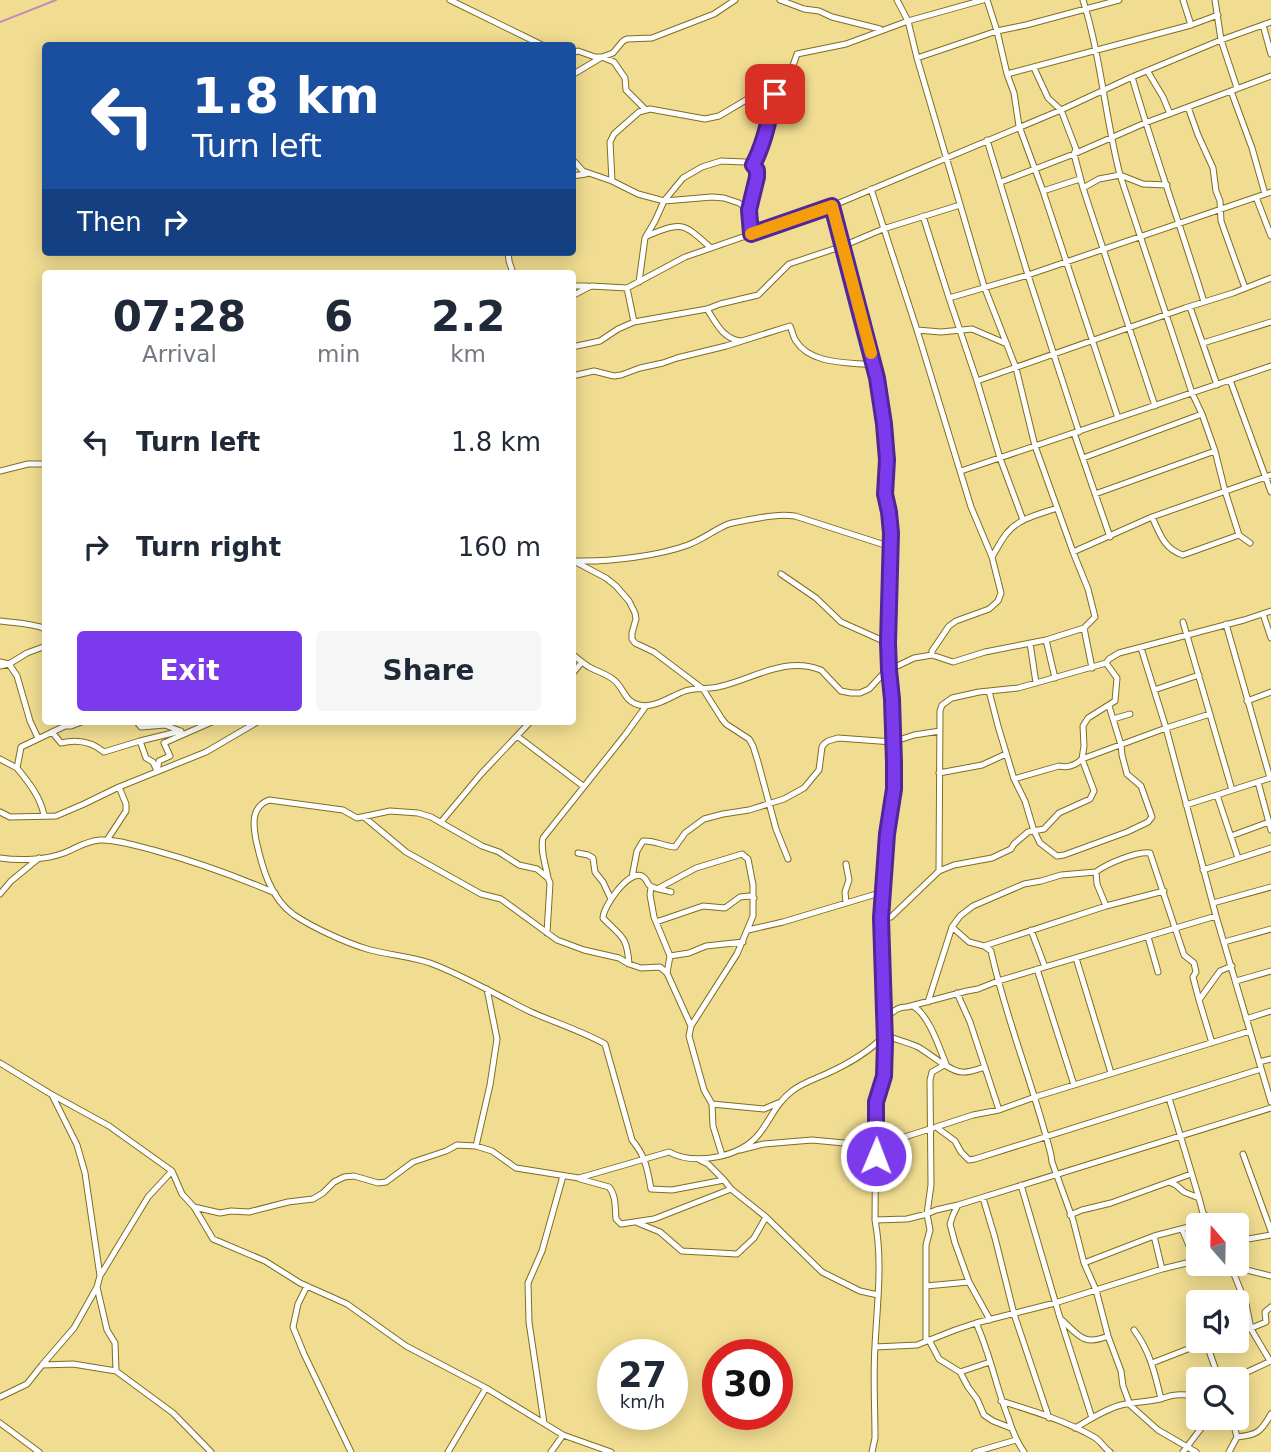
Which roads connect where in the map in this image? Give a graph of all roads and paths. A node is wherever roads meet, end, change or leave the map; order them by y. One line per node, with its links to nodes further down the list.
1 (450, 0): 19 (street)
2 (735, 0): 23 (street)
3 (780, 0): 16 (street)
4 (897, 0): 12 (street)
5 (985, 0): 12 (street); 17 (street)
6 (1083, 0): 10 (street)
7 (1119, 0): 10 (street)
8 (1183, 0): 14 (street)
9 (1215, 0): 11 (street)
10 (1086, 9): 17 (street); 20 (street)
11 (1218, 15): 14 (street); 18 (street)
12 (908, 21): 16 (street); 24 (street)
13 (1271, 22): 15 (street)
14 (1191, 25): 20 (street)
15 (1263, 25): 18 (street); 22 (street)
16 (882, 30): 31 (street)
17 (997, 31): 24 (street); 28 (street)
18 (1222, 40): 26 (street); 32 (street)
19 (536, 42)
20 (1096, 50): 25 (street); 33 (street)
21 (576, 52): 23 (street)
22 (1271, 54)
23 (602, 57): 27 (street); 35 (street)
24 (917, 58): 43 (street)
25 (1034, 68): 28 (street); 36 (street)
26 (1148, 72): 30 (street); 37 (street)
27 (576, 73)
28 (1007, 74): 39 (street)
29 (1271, 76): 32 (street)
30 (1132, 77): 33 (street); 38 (street)
31 (779, 80): 35 (street); 45 (street)
32 (1234, 89): 34 (street); 57 (street)
33 (1103, 90): 36 (street); 40 (street)
34 (1188, 107): 37 (street); 62 (street)
35 (645, 109): 51 (street)
36 (1060, 110): 39 (street); 42 (street)
37 (1170, 114): 38 (street)
38 (1145, 123): 40 (street); 53 (street)
39 (1019, 126): 41 (street); 46 (street)
40 (1111, 139): 42 (street); 48 (street)
41 (987, 140): 43 (street); 52 (street)
42 (1074, 154): 46 (street); 50 (street)
43 (946, 157): 55 (street); 60 (street)
44 (576, 163): 47 (street)
45 (753, 165): 59 (street); 63 (street)
46 (1035, 170): 52 (street); 56 (street)
47 (590, 174): 49 (street); 51 (street)
48 (1120, 174): 53 (street); 54 (street); 68 (street)
49 (576, 176)
50 (1080, 179): 54 (street); 56 (street)
51 (612, 181): 59 (street)
52 (1000, 183): 75 (street)
53 (1167, 185): 65 (street)
54 (1083, 188): 73 (street)
55 (871, 189): 61 (street); 66 (street)
56 (1043, 191): 74 (street)
57 (1268, 193): 58 (street)
58 (1256, 197): 62 (street); 69 (street)
59 (664, 201): 63 (street); 70 (street)
60 (960, 205): 64 (street); 80 (street)
61 (832, 206): 67 (street); 71 (street)
62 (1221, 209): 65 (street); 82 (street)
63 (749, 210): 67 (street)
64 (923, 216): 66 (street); 84 (street)
65 (1180, 223): 68 (street); 85 (street)
66 (883, 229): 71 (street); 92 (street)
67 (751, 234): 72 (street)
68 (1141, 236): 73 (street); 88 (street)
69 (1271, 236)
70 (645, 237): 72 (street); 77 (street)
71 (843, 246): 87 (street); 100 (street)
72 (711, 248): 77 (street)
73 (1103, 250): 74 (street); 91 (street)
74 (1065, 262): 75 (street); 95 (street)
75 (1028, 275): 80 (street); 99 (street)
76 (1271, 278): 82 (street)
77 (639, 282): 81 (street)
78 (576, 286): 79 (street)
79 (591, 286): 81 (street); 83 (street)
80 (984, 286): 84 (street); 97 (street)
81 (627, 288): 90 (street)
82 (1245, 288): 85 (street)
83 (576, 294)
84 (949, 298): 93 (street)
85 (1204, 302): 86 (street)
86 (1191, 307): 88 (street); 96 (street)
87 (708, 309): 90 (street); 94 (street)
88 (1168, 315): 91 (street); 107 (street)
89 (1271, 321): 96 (street)
90 (634, 322): 98 (street)
91 (1130, 328): 95 (street); 108 (street)
92 (917, 330): 93 (street); 118 (street)
93 (960, 332): 97 (street); 105 (street)
94 (757, 336): 100 (street); 103 (street)
95 (1092, 341): 99 (street); 110 (street)
96 (1203, 343): 106 (street)
97 (1007, 344): 101 (street)
98 (576, 346)
99 (1054, 355): 101 (street); 111 (street)
100 (873, 365): 129 (street)
101 (1016, 368): 105 (street); 112 (street)
102 (1270, 369): 104 (street)
103 (576, 375)
104 (1230, 380): 106 (street); 119 (street)
105 (977, 381): 114 (street)
106 (1217, 384): 107 (street)
107 (1192, 394): 108 (street); 109 (street)
108 (1155, 406): 110 (street)
109 (1202, 414): 113 (street); 115 (street)
110 (1118, 418): 111 (street)
111 (1077, 432): 112 (street); 115 (street)
112 (1035, 446): 114 (street); 123 (street)
113 (1215, 451): 120 (street); 122 (street)
114 (1000, 458): 118 (street); 125 (street)
115 (1083, 458): 122 (street)
116 (42, 464): 117 (street)
117 (0, 471)
118 (961, 471): 131 (street)
119 (1268, 476): 120 (street); 121 (street)
120 (1225, 491): 124 (street); 126 (street)
121 (1271, 492)
122 (1095, 494): 127 (street)
123 (1057, 508): 125 (street); 130 (street)
124 (1152, 517): 126 (street); 127 (street)
125 (1023, 520): 131 (street)
126 (1239, 535): 128 (street)
127 (1110, 537): 130 (street)
128 (1250, 543)
129 (891, 547): 132 (street); 145 (street)
130 (1073, 552): 141 (street)
131 (992, 557): 149 (street)
132 (576, 560)
133 (576, 562): 161 (street)
134 (781, 574): 145 (street)
135 (1271, 611): 136 (street)
136 (1263, 614): 139 (street); 143 (street)
137 (0, 621): 140 (street)
138 (1183, 622): 142 (street)
139 (1226, 624): 142 (street); 165 (street)
140 (42, 627)
141 (1084, 628): 144 (street); 155 (street)
142 (1187, 635): 148 (street); 158 (street)
143 (1271, 638)
144 (1046, 639): 146 (street); 159 (street)
145 (888, 643): 157 (street)
146 (1030, 643): 149 (street); 160 (street)
147 (42, 647): 154 (street)
148 (1142, 648): 152 (street); 162 (street)
149 (932, 655): 157 (street)
150 (576, 658): 151 (street)
151 (582, 663): 156 (street); 166 (street)
152 (1106, 663): 155 (street); 167 (street)
153 (0, 664): 154 (street)
154 (9, 664): 184 (street)
155 (1092, 668): 159 (street)
156 (576, 670)
157 (889, 670): 161 (street); 186 (street)
158 (1199, 675): 162 (street); 169 (street)
159 (1055, 678): 160 (street)
160 (1036, 683): 163 (street)
161 (703, 689): 166 (street); 201 (street)
162 (1154, 690): 178 (street)
163 (989, 691): 181 (street); 188 (street)
164 (1271, 692): 165 (street)
165 (1247, 701): 194 (street)
166 (646, 706): 197 (street)
167 (1109, 706): 170 (street); 189 (street)
168 (1130, 714): 170 (street)
169 (1210, 714): 178 (street); 199 (street)
170 (1113, 719): 187 (street)
171 (72, 725): 182 (street)
172 (139, 725): 173 (street)
173 (165, 725)
174 (165, 725): 180 (street)
175 (206, 725): 179 (street)
176 (252, 725): 192 (street)
177 (527, 725): 183 (street)
178 (1166, 728): 187 (street); 202 (street)
179 (197, 729): 180 (street); 192 (street)
180 (181, 731): 185 (street)
181 (940, 731): 186 (street); 193 (street)
182 (52, 732): 184 (street); 185 (street)
183 (517, 736): 197 (street); 206 (street)
184 (38, 738): 191 (street)
185 (139, 741): 192 (street)
186 (893, 742): 201 (street); 229 (street)
187 (1121, 745): 189 (street); 209 (street)
188 (1006, 754): 193 (street); 195 (street)
189 (1082, 759): 195 (street); 209 (street)
190 (0, 760): 191 (street)
191 (17, 768): 204 (street)
192 (157, 771): 198 (street)
193 (940, 773): 220 (street)
194 (1270, 778): 196 (street)
195 (1014, 779): 209 (street)
196 (1258, 782): 199 (street); 207 (street)
197 (583, 786): 223 (street)
198 (119, 787): 204 (street); 211 (street)
199 (1232, 790): 200 (street)
200 (1217, 795): 202 (street); 210 (street)
201 (769, 804): 217 (street); 222 (street)
202 (1186, 805): 219 (street)
203 (0, 812): 204 (street)
204 (44, 815)
205 (364, 817): 206 (street); 230 (street); 245 (street)
206 (441, 822): 223 (street)
207 (1269, 822): 208 (street); 210 (street)
208 (1271, 830)
209 (1034, 831): 220 (street)
210 (1231, 836): 216 (street)
211 (107, 840): 215 (street); 230 (street)
212 (1271, 848): 216 (street)
213 (578, 853): 233 (street)
214 (0, 858): 215 (street)
215 (39, 858): 231 (street)
216 (1238, 858): 219 (street)
217 (788, 859)
218 (846, 864): 234 (street)
219 (1203, 870): 235 (street)
220 (939, 871): 238 (street)
221 (1096, 872): 227 (street); 236 (street); 240 (street)
222 (632, 877): 224 (street); 233 (street)
223 (548, 878): 245 (street)
224 (651, 887): 226 (street); 239 (street)
225 (1271, 887): 235 (street)
226 (659, 888): 228 (street); 232 (street)
227 (1164, 891): 236 (street); 241 (street)
228 (671, 892)
229 (883, 892): 234 (street); 238 (street)
230 (275, 893): 261 (street)
231 (0, 894)
232 (754, 898): 239 (street); 243 (street)
233 (611, 899): 252 (street)
234 (846, 903): 243 (street)
235 (1213, 903): 237 (street)
236 (1106, 906): 244 (street)
237 (1216, 916): 241 (street); 248 (street)
238 (881, 918): 267 (street)
239 (656, 922): 250 (street)
240 (952, 927): 249 (street); 264 (street)
241 (1176, 928): 246 (street); 263 (street)
242 (1271, 929): 248 (street)
243 (748, 930): 247 (street)
244 (1031, 930): 249 (street); 254 (street)
245 (547, 933): 252 (street)
246 (1148, 937): 251 (street); 257 (street)
247 (743, 942): 250 (street); 269 (street)
248 (1224, 942): 253 (street)
249 (984, 946): 259 (street)
250 (670, 956): 258 (street)
251 (1076, 958): 254 (street); 278 (street)
252 (629, 964): 258 (street)
253 (1232, 966): 260 (street); 263 (street)
254 (1045, 967): 255 (street)
255 (1037, 970): 259 (street); 279 (street)
256 (1271, 971): 260 (street)
257 (1158, 972)
258 (667, 973): 269 (street)
259 (998, 981): 262 (street); 281 (street)
260 (1236, 981): 268 (street)
261 (487, 989): 291 (street); 296 (street)
262 (957, 993): 264 (street); 277 (street)
263 (1199, 1000): 272 (street)
264 (928, 1002): 265 (street)
265 (913, 1006): 267 (street); 275 (street)
266 (1271, 1011): 268 (street)
267 (885, 1018): 271 (street)
268 (1246, 1019): 270 (street)
269 (691, 1026): 285 (street)
270 (1250, 1031): 272 (street); 276 (street)
271 (885, 1035): 275 (street); 283 (street); 292 (street)
272 (1212, 1043): 278 (street)
273 (1271, 1059): 276 (street)
274 (0, 1063): 280 (street)
275 (946, 1064): 277 (street); 288 (street)
276 (1260, 1066): 282 (street); 284 (street)
277 (985, 1067): 287 (street)
278 (1111, 1073): 279 (street)
279 (1074, 1085): 281 (street)
280 (51, 1094): 298 (street); 327 (street)
281 (1035, 1097): 287 (street); 289 (street)
282 (1169, 1098): 289 (street); 290 (street)
283 (780, 1101): 285 (street); 293 (street)
284 (1271, 1102)
285 (712, 1104): 295 (street)
286 (1271, 1108): 290 (street)
287 (999, 1110): 288 (street)
288 (933, 1128): 289 (street); 292 (street); 312 (street)
289 (1046, 1136): 299 (street)
290 (1182, 1137): 299 (street); 300 (street)
291 (476, 1146): 301 (street); 310 (street)
292 (876, 1146): 293 (street); 315 (street)
293 (733, 1152): 295 (street)
294 (1243, 1154): 319 (street)
295 (722, 1155): 297 (street)
296 (644, 1159): 297 (street); 302 (street); 303 (street)
297 (697, 1159): 303 (street)
298 (172, 1171): 310 (street); 327 (street)
299 (1056, 1174): 305 (street); 313 (street)
300 (1191, 1174): 304 (street); 308 (street)
301 (563, 1176): 302 (street); 365 (street)
302 (579, 1178): 316 (street)
303 (724, 1180): 306 (street)
304 (1169, 1182): 308 (street); 313 (street)
305 (1021, 1185): 307 (street); 336 (street)
306 (731, 1189): 314 (street); 316 (street)
307 (983, 1198): 309 (street); 338 (street)
308 (1199, 1198): 311 (street)
309 (958, 1205): 312 (street); 330 (street)
310 (194, 1207): 331 (street)
311 (1203, 1213)
312 (927, 1214): 315 (street); 332 (street)
313 (1070, 1215): 323 (street)
314 (766, 1217): 316 (street); 335 (street)
315 (875, 1220): 335 (street)
316 (635, 1222)
317 (1186, 1228): 318 (street)
318 (1182, 1229): 320 (street); 321 (street)
319 (1271, 1233): 322 (street)
320 (1154, 1236): 323 (street); 325 (street)
321 (1186, 1237)
322 (1250, 1238)
323 (1084, 1263): 334 (street)
324 (1186, 1263): 325 (street)
325 (1162, 1269): 334 (street)
326 (1250, 1270): 329 (street)
327 (100, 1276): 333 (street)
328 (1235, 1276): 342 (street)
329 (1271, 1276)
330 (969, 1282): 332 (street); 340 (street)
331 (307, 1286): 355 (street); 377 (street)
332 (926, 1286): 345 (street)
333 (97, 1287): 351 (street); 352 (street)
334 (1096, 1290): 336 (street); 344 (street)
335 (878, 1294): 346 (street)
336 (1055, 1303): 338 (street); 339 (street)
337 (1271, 1307): 342 (street)
338 (1014, 1314): 340 (street); 362 (street)
339 (1060, 1318): 344 (street); 363 (street)
340 (990, 1320): 341 (street)
341 (975, 1323): 345 (street); 349 (street)
342 (1251, 1329): 348 (street)
343 (1134, 1330): 350 (street)
344 (1108, 1336): 360 (street)
345 (928, 1341): 346 (street); 354 (street)
346 (875, 1347): 381 (street)
347 (1186, 1350): 350 (street)
348 (1271, 1361): 353 (street)
349 (990, 1363): 354 (street); 359 (street)
350 (1152, 1363): 358 (street)
351 (42, 1366): 352 (street); 357 (street)
352 (116, 1371): 376 (street)
353 (1249, 1371)
354 (960, 1372): 366 (street)
355 (486, 1388): 365 (street); 378 (street)
356 (1186, 1395): 358 (street)
357 (0, 1397)
358 (1161, 1399): 360 (street)
359 (1001, 1401): 362 (street); 366 (street)
360 (1130, 1405): 363 (street); 373 (street)
361 (1271, 1414): 371 (street)
362 (1049, 1418): 367 (street)
363 (1093, 1418): 367 (street)
364 (0, 1423): 375 (street)
365 (544, 1423): 370 (street)
366 (1012, 1428): 372 (street)
367 (1075, 1428): 374 (street)
368 (1200, 1430): 373 (street)
369 (1235, 1430): 371 (street)
370 (563, 1435): 379 (street); 380 (street)
371 (1237, 1437): 386 (street)
372 (1016, 1440): 382 (street); 383 (street)
373 (1187, 1446): 384 (street); 385 (street)
374 (1107, 1451)
375 (39, 1452)
376 (211, 1452)
377 (351, 1452)
378 (449, 1452)
379 (551, 1452)
380 (611, 1452)
381 (873, 1452)
382 (975, 1452)
383 (1024, 1452)
384 (1183, 1452)
385 (1196, 1452)
386 (1229, 1452)

